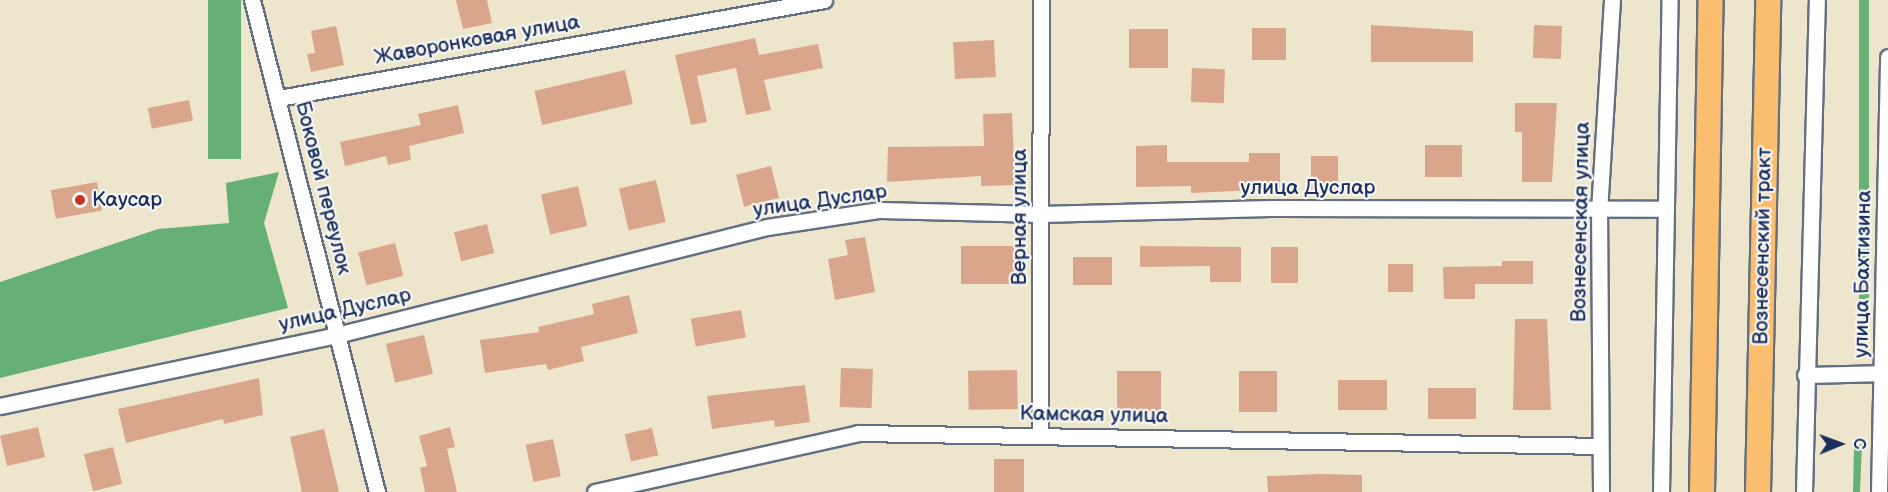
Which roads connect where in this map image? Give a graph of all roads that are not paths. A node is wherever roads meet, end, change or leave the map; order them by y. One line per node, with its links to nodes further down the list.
1 (252, 0): 10 (street, Боковой переулок)
2 (824, 0): 10 (street, Жаворонковая улица)
3 (1041, 0): 13 (street, Верная улица)
4 (1612, 0): 12 (street, Вознесенская улица)
5 (1671, 0): 11 (street)
6 (1712, 0): 24 (main road)
7 (1768, 0): 25 (main road, Вознесенский тракт)
8 (1817, 0): 16 (street)
9 (1888, 57): 15 (street, улица Бахтизина)
10 (279, 98): 14 (street, Боковой переулок)
11 (1666, 209): 12 (street, улица Дуслар); 23 (street)
12 (1599, 212): 13 (street, улица Дуслар); 19 (street, Вознесенская улица)
13 (1041, 214): 14 (street, улица Дуслар); 18 (street, Верная улица)
14 (337, 335): 17 (street, улица Дуслар); 20 (street, Боковой переулок)
15 (1885, 373): 16 (street); 27 (street, улица Бахтизина)
16 (1805, 375): 26 (street)
17 (0, 406)
18 (1040, 434): 19 (street, Камская улица); 21 (street, Камская улица)
19 (1600, 446): 22 (street, Вознесенская улица)
20 (376, 492)
21 (595, 492)
22 (1601, 492)
23 (1661, 492)
24 (1702, 492)
25 (1758, 492)
26 (1804, 492)
27 (1879, 492)

